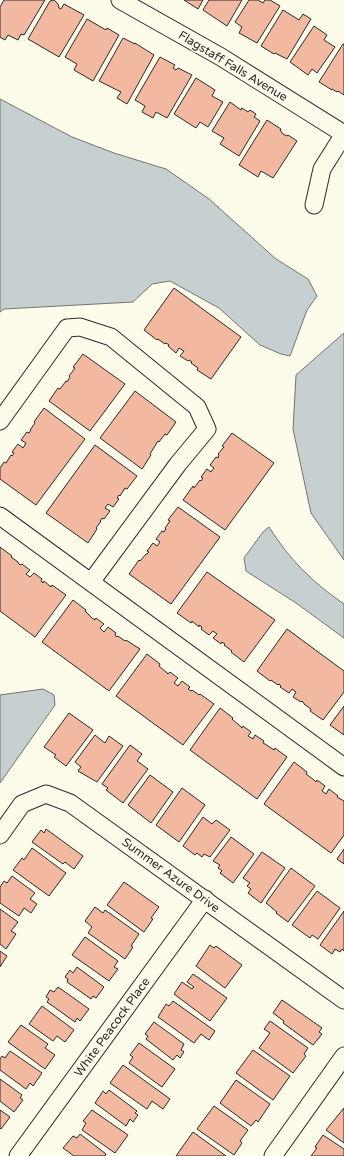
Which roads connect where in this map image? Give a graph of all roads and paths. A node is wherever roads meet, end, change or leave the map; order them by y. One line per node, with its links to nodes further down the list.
1 (120, 0): 2 (street, Flagstaff Falls Avenue)
2 (344, 134): 3 (street)
3 (314, 205)
4 (0, 421): 6 (street)
5 (0, 516): 6 (street)
6 (90, 582): 7 (street)
7 (344, 767)
8 (0, 835): 9 (street, Summer Azure Drive)
9 (205, 899): 10 (street, Summer Azure Drive); 12 (street, White Peacock Place)
10 (344, 1000)
11 (344, 1056): 13 (street)
12 (18, 1156)
13 (273, 1156)

